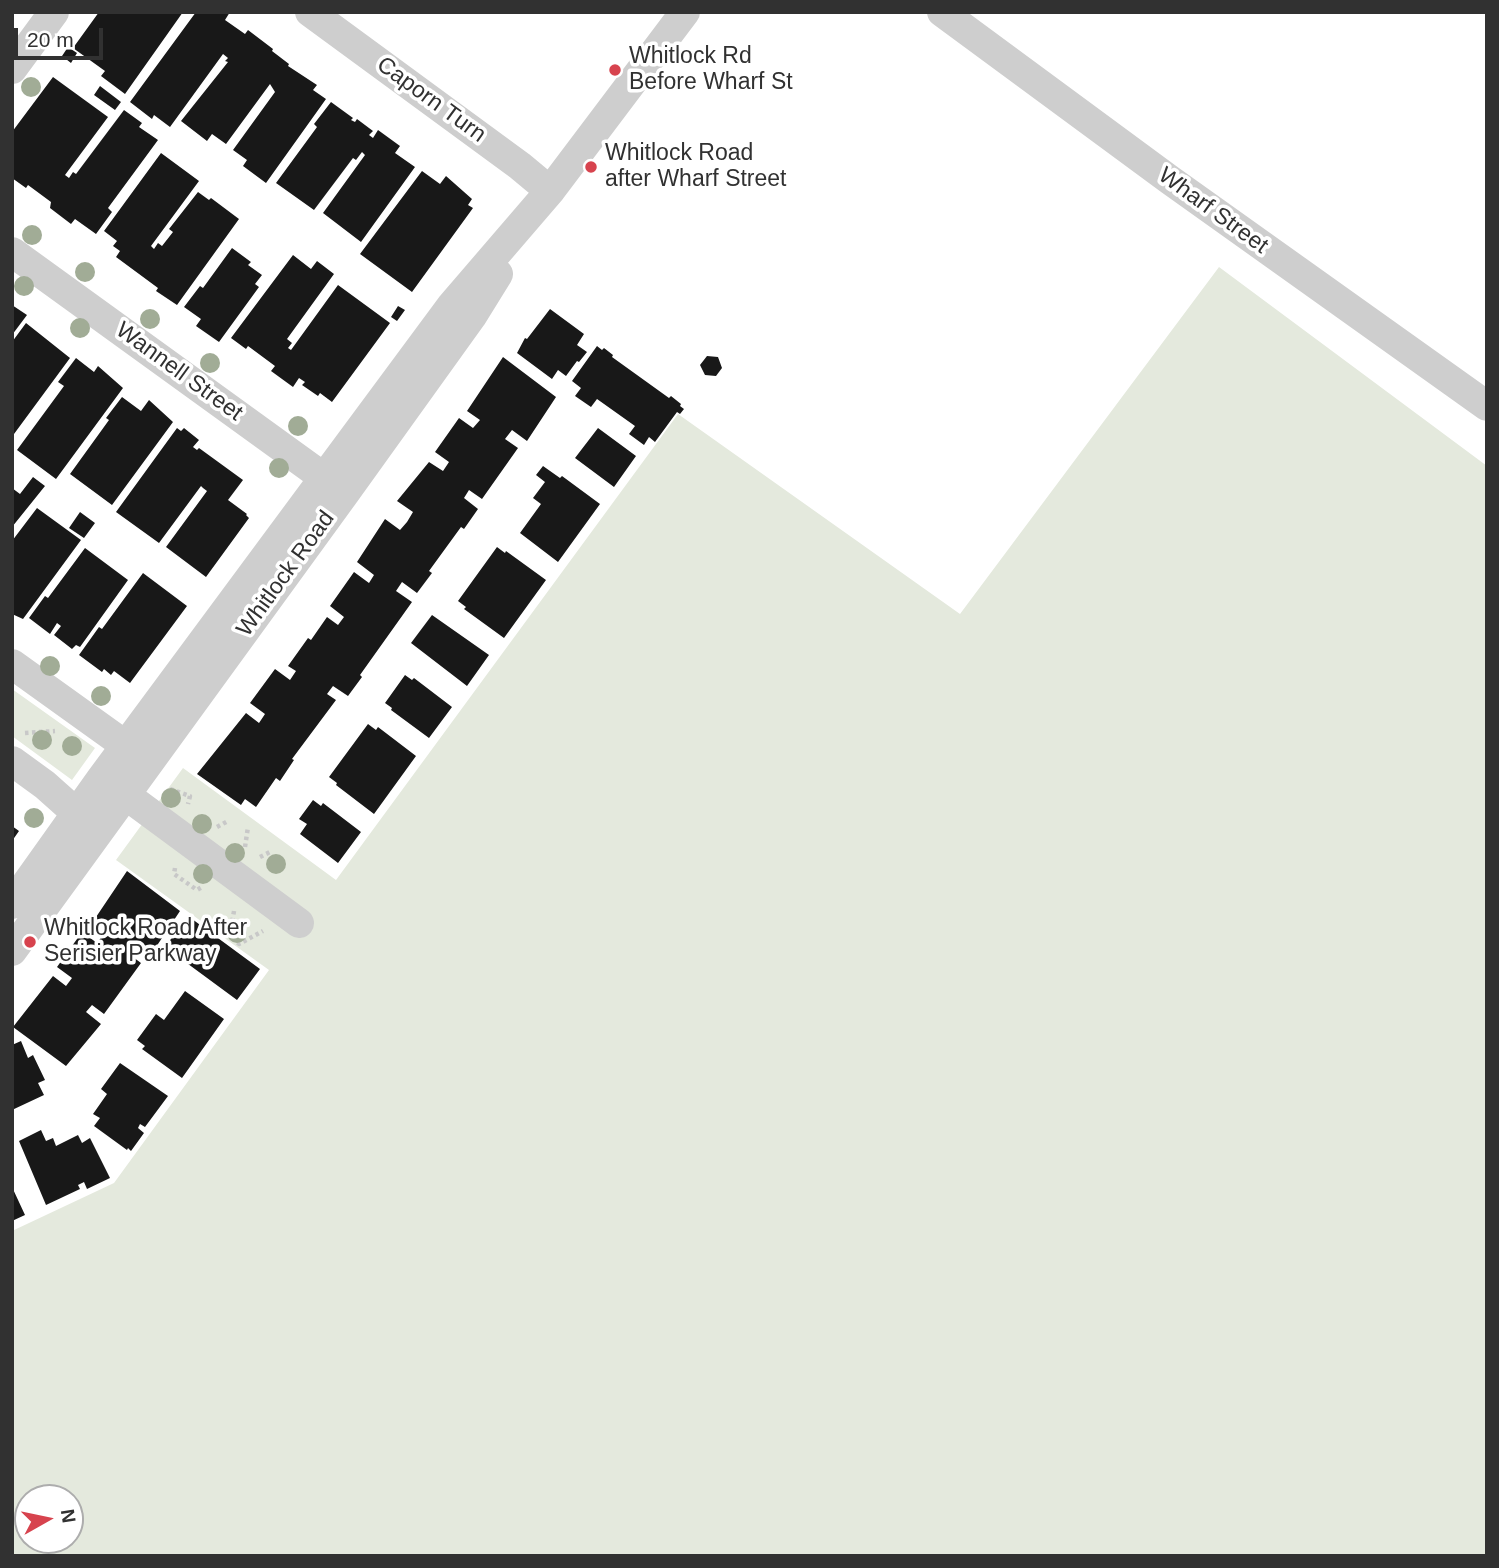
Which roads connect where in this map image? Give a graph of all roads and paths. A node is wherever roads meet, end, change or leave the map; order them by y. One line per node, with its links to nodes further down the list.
1 (54, 12): 5 (street)
2 (310, 12): 6 (street, Caporn Turn)
3 (685, 12): 6 (street, Whitlock Road)
4 (942, 12): 8 (street, Wharf Street)
5 (12, 69)
6 (550, 191): 9 (street, Whitlock Road)
7 (12, 252): 9 (street, Wannell Street)
8 (1487, 406)
9 (335, 486): 12 (street, Whitlock Road); 14 (street, Whitlock Road)
10 (12, 664): 12 (street)
11 (18, 732): 13 (path)
12 (127, 745): 14 (street); 16 (street, Whitlock Road)
13 (20, 750): 16 (street)
14 (150, 764): 15 (street, Whitlock Road)
15 (127, 796): 16 (street, Whitlock Road); 18 (street)
16 (88, 824): 17 (street, Whitlock Road); 19 (street, Whitlock Road)
17 (12, 904)
18 (299, 923)
19 (12, 951)

